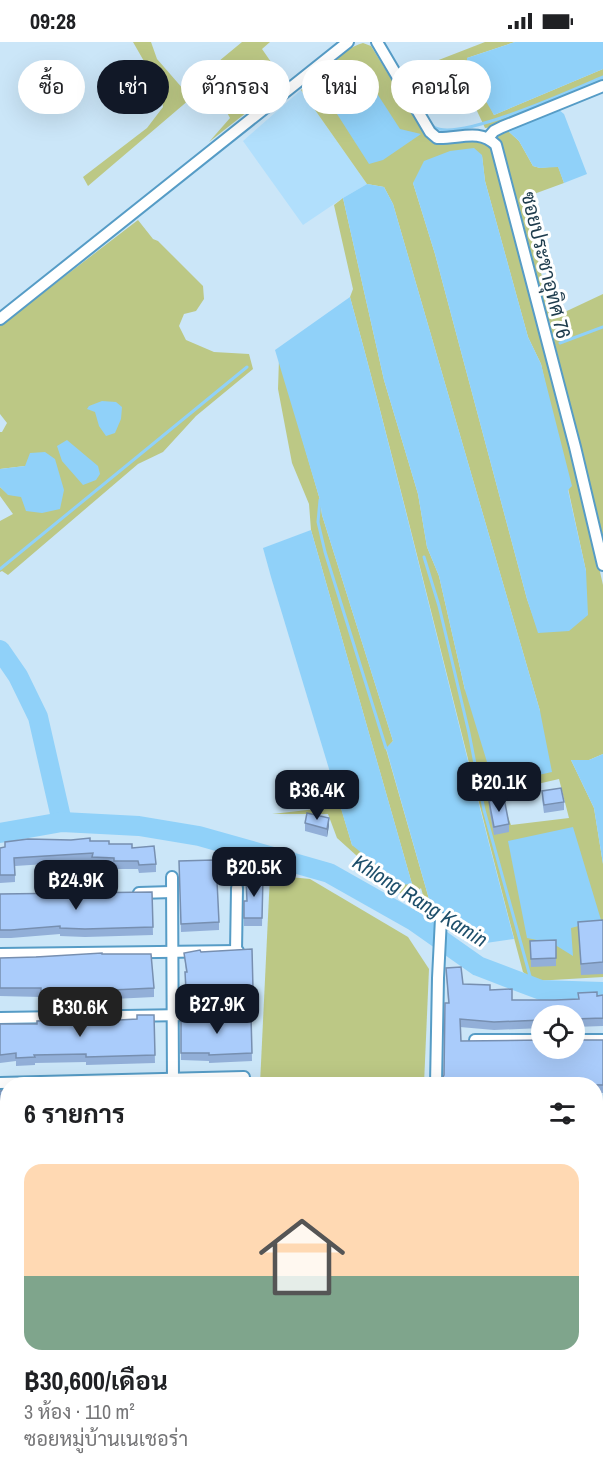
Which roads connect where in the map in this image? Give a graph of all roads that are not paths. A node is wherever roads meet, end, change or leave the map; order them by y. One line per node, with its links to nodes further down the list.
1 (348, 42): 5 (street)
2 (377, 42): 4 (street)
3 (603, 86): 4 (street)
4 (488, 138): 6 (street, ซอยประชาอุทิศ 76)
5 (0, 319)
6 (603, 565)
7 (172, 877): 9 (street)
8 (237, 888): 13 (street)
9 (172, 892): 10 (street); 12 (street)
10 (126, 893)
11 (441, 918): 24 (street)
12 (172, 951): 13 (street); 15 (street); 17 (street)
13 (236, 951): 14 (street)
14 (250, 951)
15 (0, 954)
16 (247, 1014): 17 (street)
17 (173, 1015): 18 (street); 23 (street)
18 (0, 1017)
19 (475, 1040): 20 (street)
20 (531, 1040)
21 (585, 1040): 22 (street)
22 (603, 1040)
23 (173, 1077)
24 (436, 1077)

